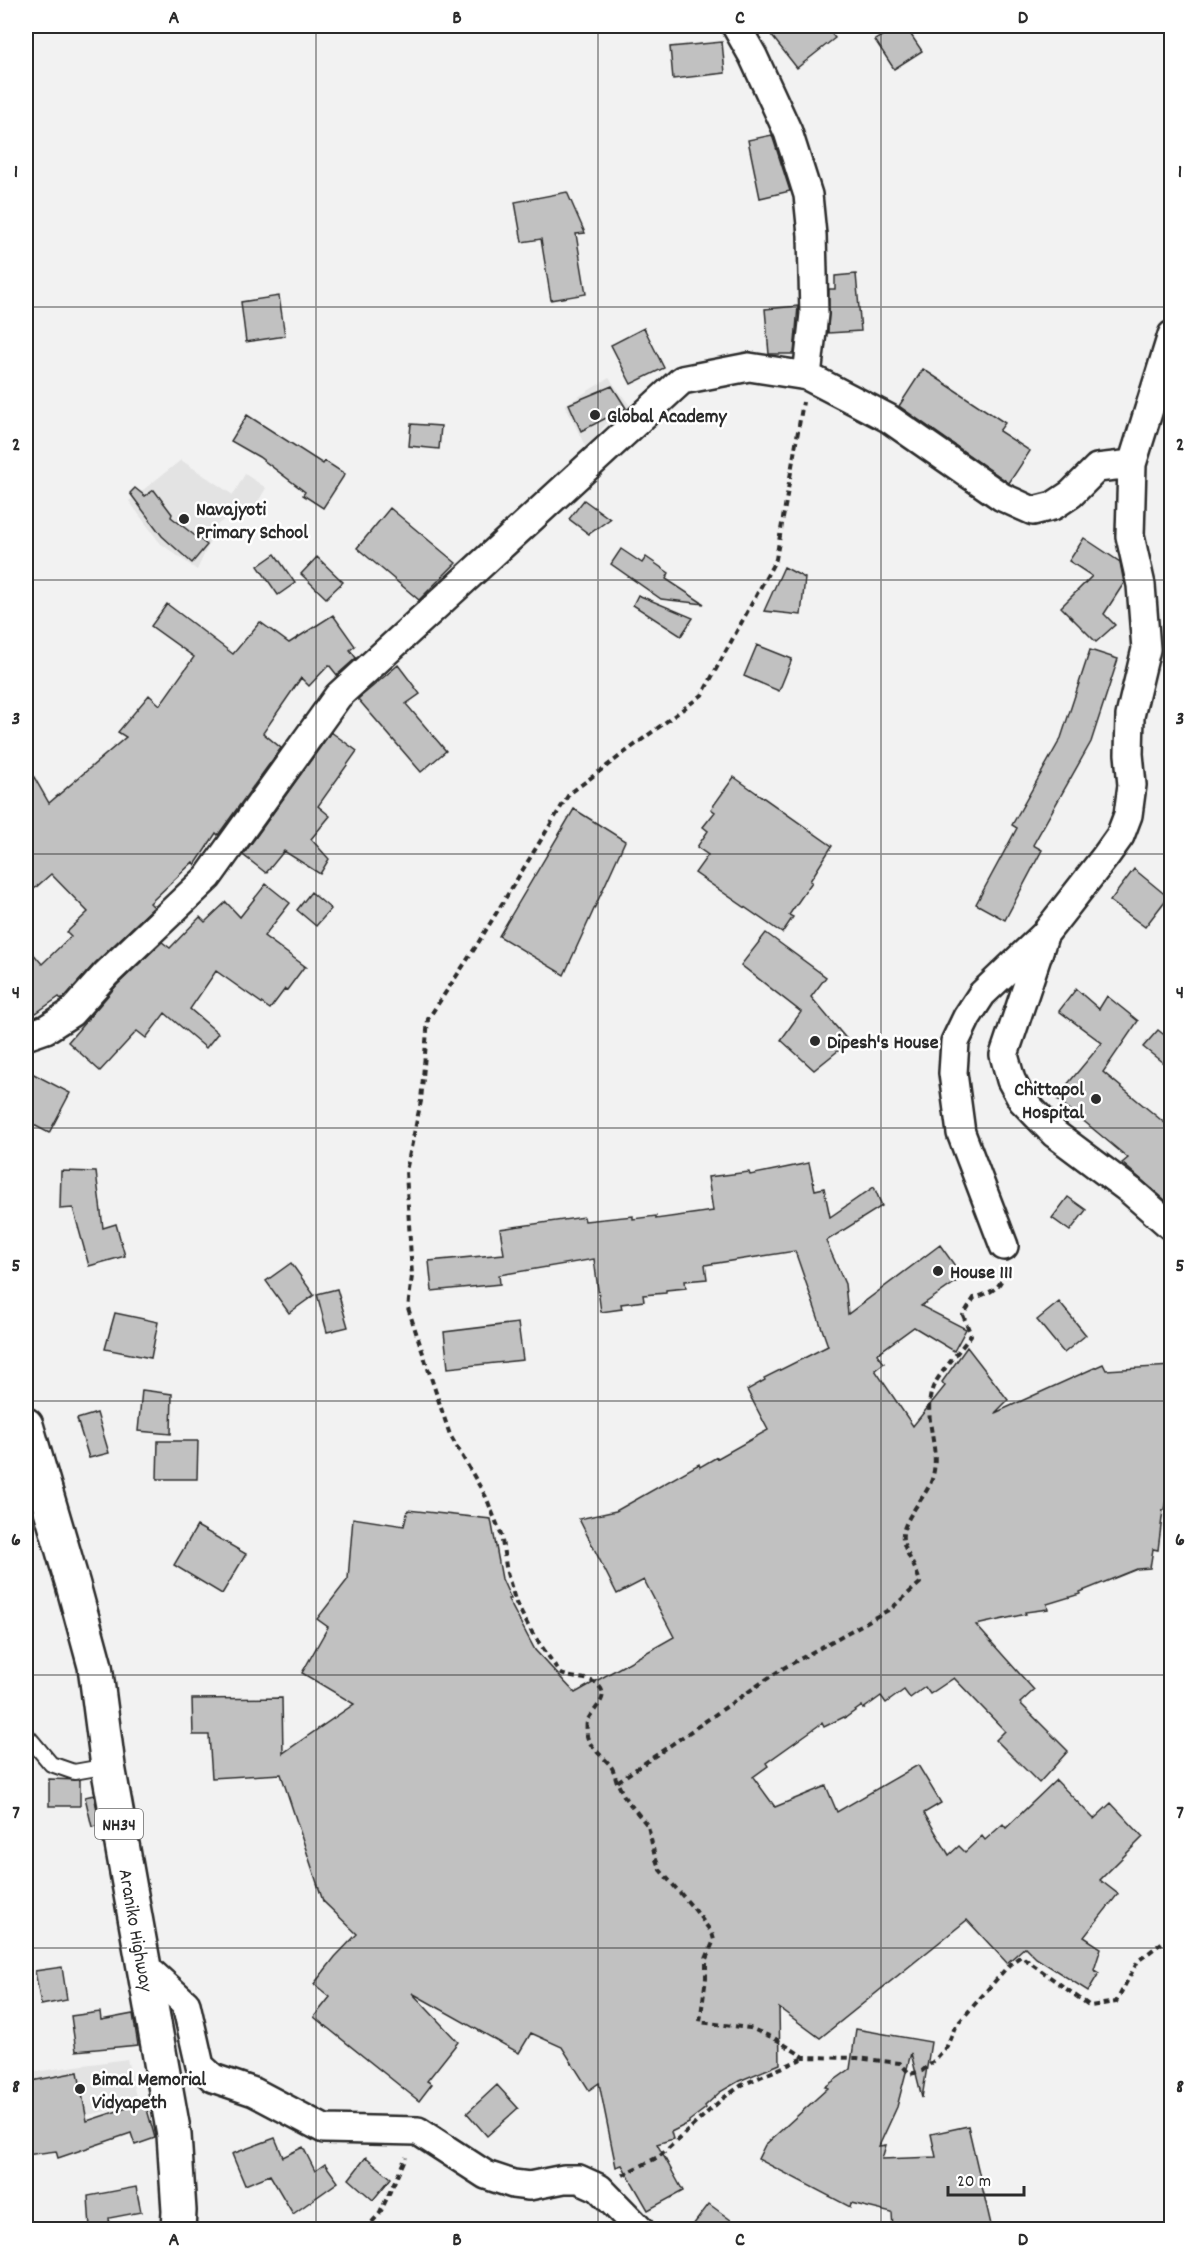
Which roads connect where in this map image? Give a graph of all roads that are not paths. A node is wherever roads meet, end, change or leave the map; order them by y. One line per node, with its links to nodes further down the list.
1 (736, 26): 3 (street)
2 (1172, 335): 4 (street)
3 (807, 376): 4 (street); 6 (street)
4 (1132, 464): 5 (street)
5 (1044, 935): 7 (street); 8 (street)
6 (26, 1036)
7 (1172, 1227)
8 (1004, 1246)
9 (26, 1425): 11 (highway, Araniko Highway / NH34)
10 (26, 1734): 11 (lane)
11 (108, 1766): 12 (highway, Araniko Highway / NH34)
12 (143, 1965): 13 (highway, Araniko Highway / NH34); 14 (street)
13 (178, 2229)
14 (640, 2229)

